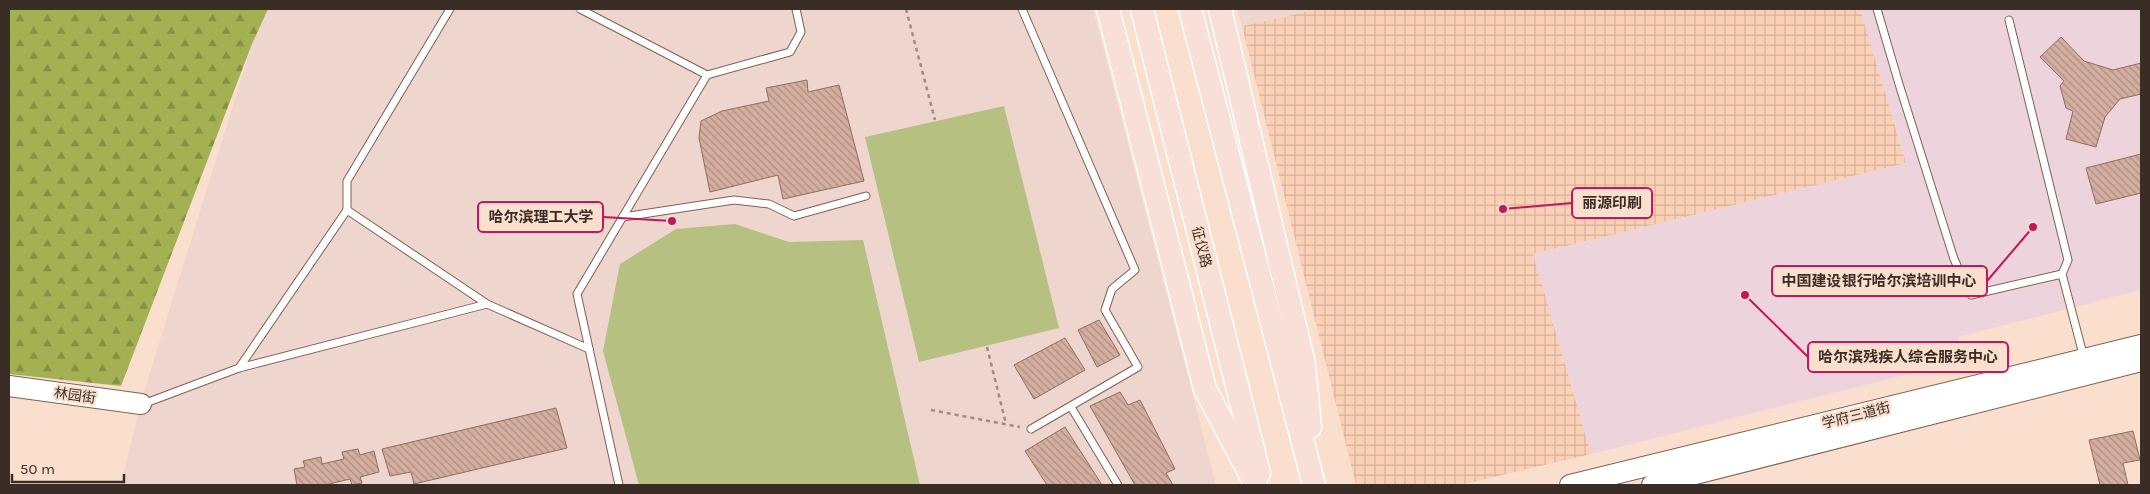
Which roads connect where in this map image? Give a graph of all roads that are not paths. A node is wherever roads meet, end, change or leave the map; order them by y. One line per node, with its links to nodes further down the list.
1 (450, 9): 13 (lane)
2 (580, 9): 11 (lane)
3 (796, 9): 11 (lane)
4 (1022, 9): 24 (lane)
5 (1108, 9): 28 (main road)
6 (1142, 9): 29 (main road, 征仪路)
7 (1190, 9): 30 (main road)
8 (1220, 9): 30 (main road)
9 (1878, 9): 15 (lane)
10 (2009, 20): 15 (lane)
11 (707, 75): 14 (lane)
12 (866, 196): 14 (lane)
13 (347, 210): 16 (lane); 21 (lane)
14 (623, 218): 18 (lane)
15 (2062, 274): 19 (lane)
16 (487, 304): 18 (lane); 21 (lane)
17 (2141, 345): 19 (main road, 学府三道街)
18 (589, 349): 26 (lane)
19 (2085, 360): 31 (main road, 学府三道街)
20 (2141, 361): 32 (main road, 学府三道街)
21 (239, 368): 23 (lane)
22 (9, 386): 23 (main road, 林园街)
23 (141, 404)
24 (1071, 406): 25 (lane); 27 (lane)
25 (1031, 429)
26 (618, 485)
27 (1118, 485)
28 (1256, 485)
29 (1262, 485)
30 (1314, 485)
31 (1570, 485)
32 (1652, 485)

